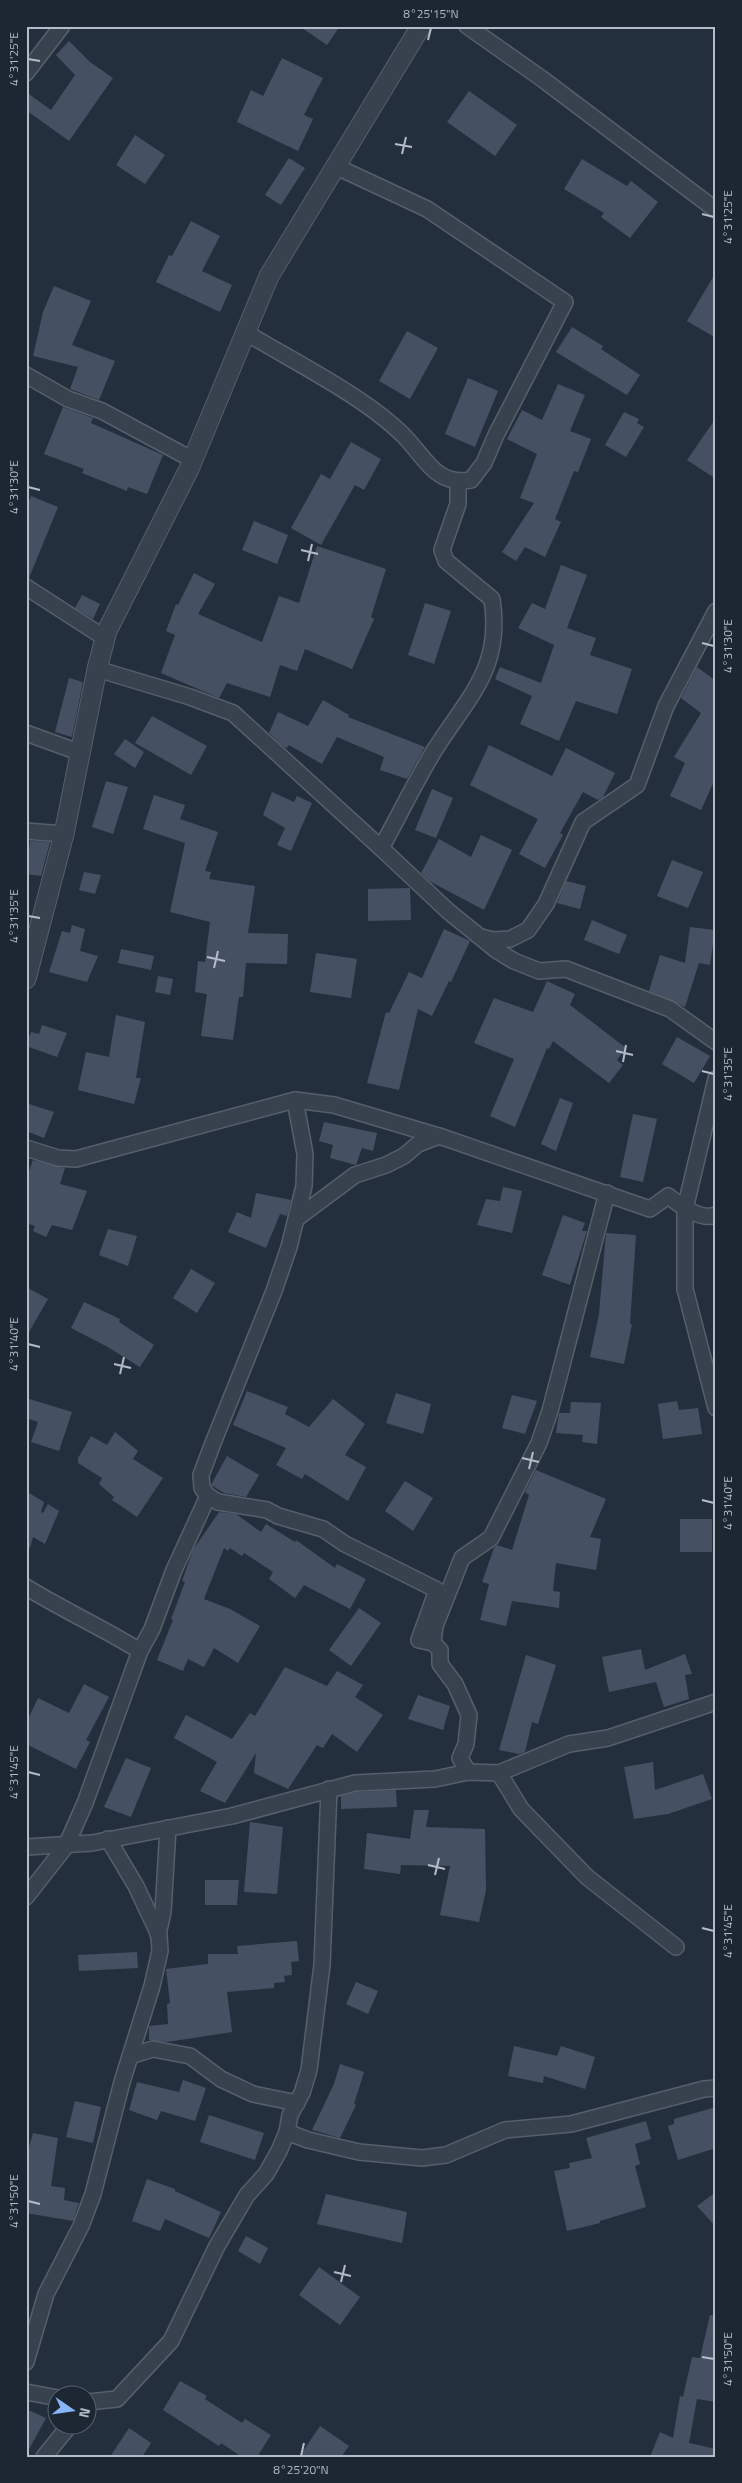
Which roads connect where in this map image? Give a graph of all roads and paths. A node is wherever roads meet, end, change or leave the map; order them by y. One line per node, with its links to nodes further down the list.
1 (62, 26): 4 (street)
2 (421, 26): 5 (street)
3 (467, 26): 6 (street)
4 (26, 73)
5 (335, 166): 7 (street); 10 (street)
6 (716, 210)
7 (245, 332): 9 (street); 10 (street)
8 (26, 375): 9 (street)
9 (193, 460): 13 (street)
10 (458, 482): 19 (street)
11 (26, 587): 13 (street)
12 (716, 611): 20 (street)
13 (105, 638): 14 (street)
14 (97, 669): 16 (street); 19 (street)
15 (26, 733): 16 (street)
16 (81, 753): 18 (street)
17 (26, 831): 18 (street)
18 (64, 834): 21 (street)
19 (382, 848): 20 (street)
20 (480, 937): 22 (street)
21 (26, 979)
22 (716, 1042)
23 (716, 1079): 28 (street)
24 (295, 1100): 25 (street); 26 (street); 30 (street)
25 (439, 1136): 27 (street); 30 (street)
26 (26, 1148)
27 (607, 1194): 28 (street); 34 (street)
28 (686, 1209): 29 (street); 31 (street)
29 (716, 1216)
30 (296, 1219): 32 (street)
31 (716, 1408)
32 (208, 1496): 34 (street); 35 (street)
33 (26, 1587): 35 (street)
34 (434, 1643): 37 (street)
35 (140, 1651): 42 (street)
36 (716, 1702): 38 (street)
37 (468, 1772): 38 (street); 39 (street)
38 (499, 1773): 46 (street)
39 (330, 1789): 40 (street); 49 (street)
40 (168, 1828): 41 (street); 45 (street)
41 (108, 1839): 42 (street); 45 (street)
42 (66, 1846): 43 (street); 44 (street)
43 (26, 1848)
44 (26, 1898)
45 (158, 1934): 47 (street)
46 (676, 1946)
47 (130, 2056): 49 (street); 51 (street)
48 (716, 2088): 50 (street)
49 (297, 2103): 50 (street)
50 (287, 2132): 54 (street)
51 (26, 2362)
52 (26, 2392): 53 (street)
53 (48, 2396)
54 (98, 2401)
55 (61, 2436): 56 (street)
56 (44, 2457)

